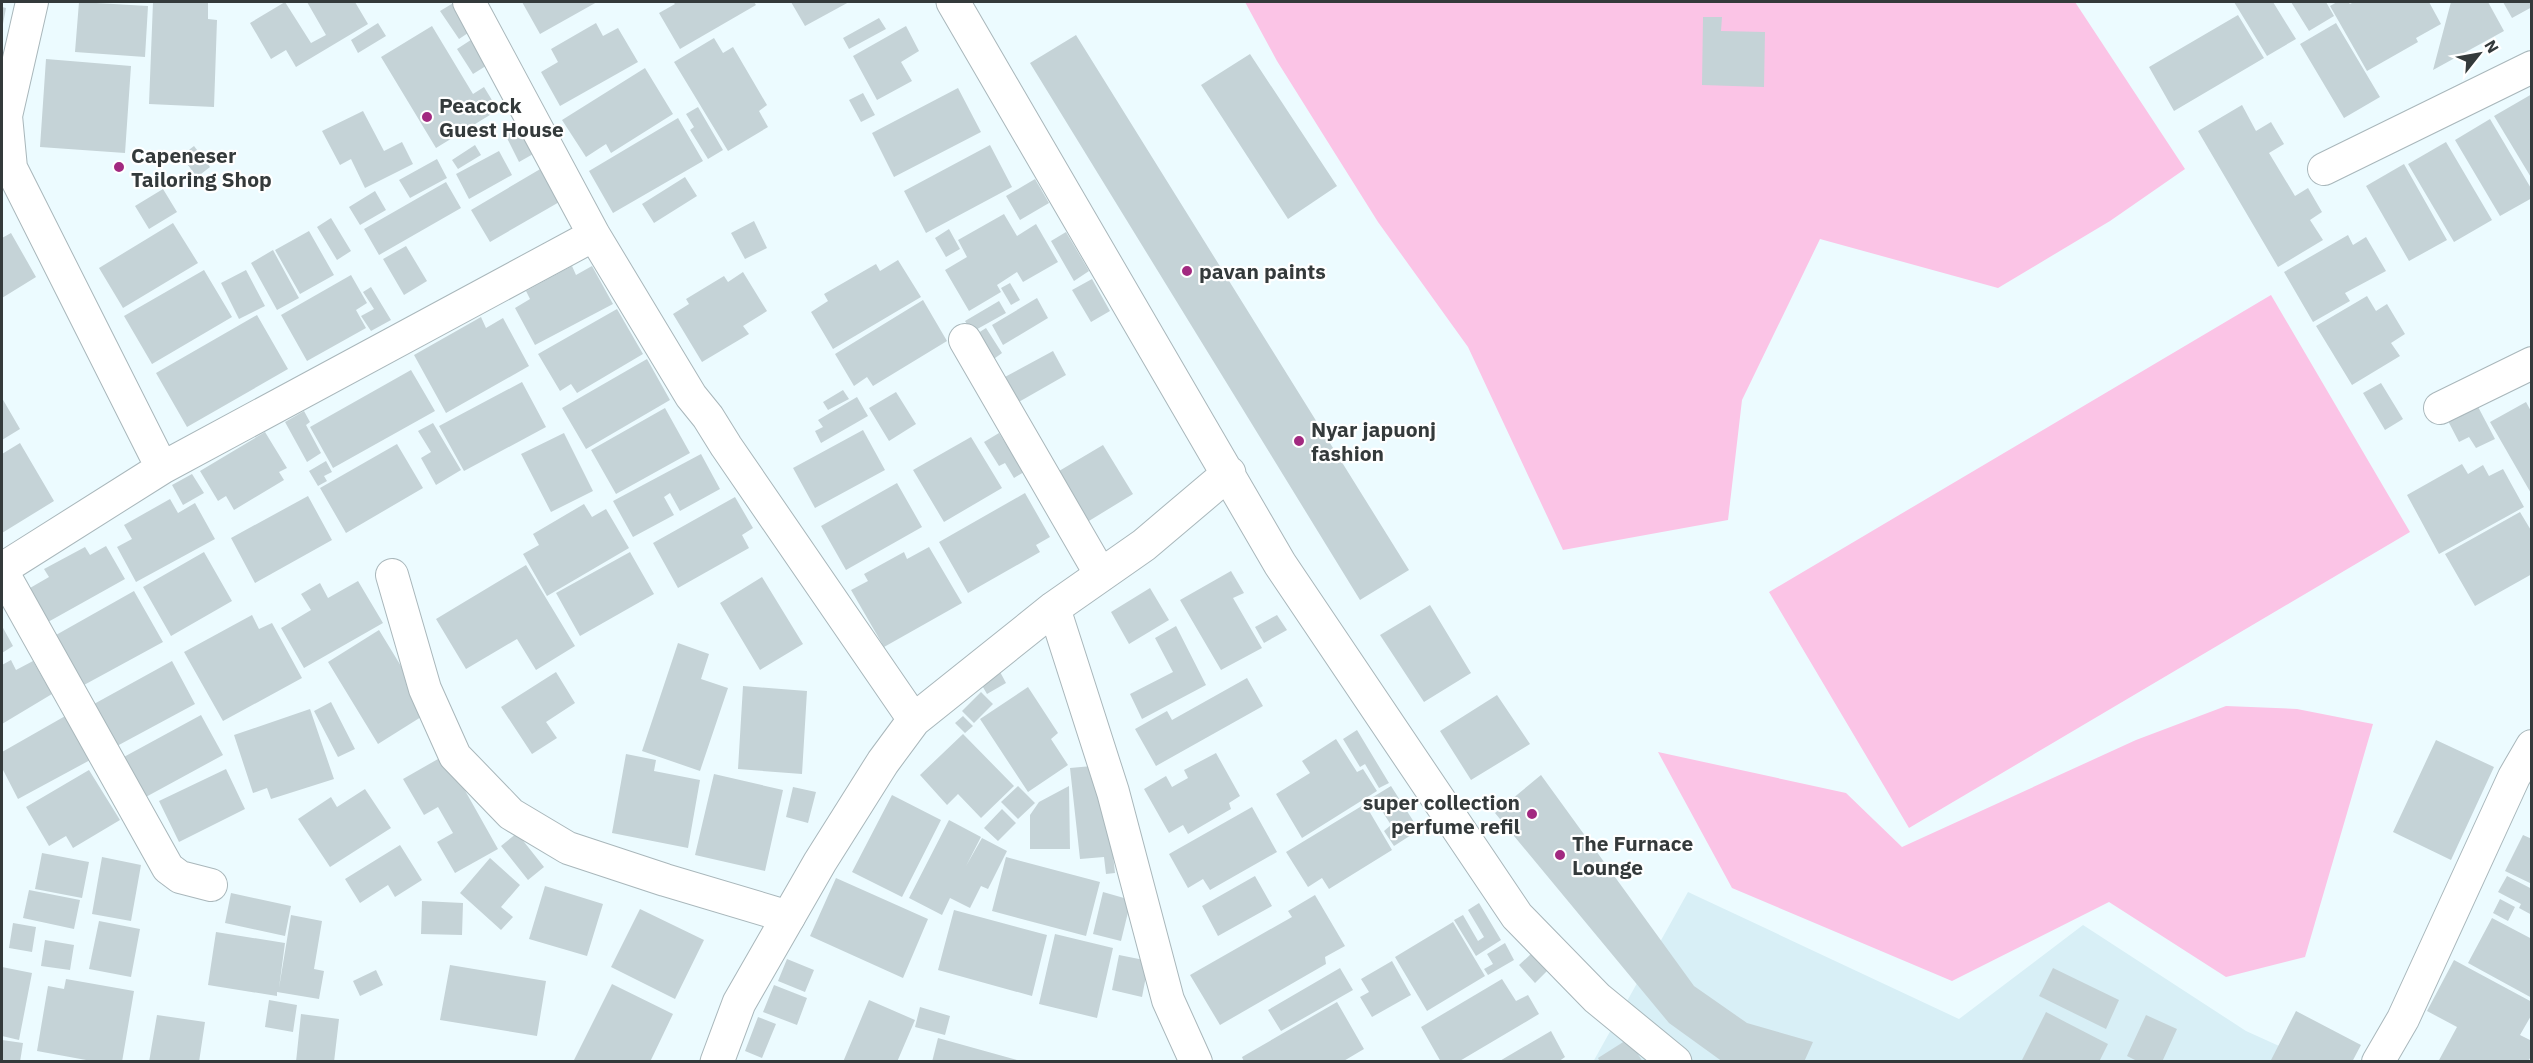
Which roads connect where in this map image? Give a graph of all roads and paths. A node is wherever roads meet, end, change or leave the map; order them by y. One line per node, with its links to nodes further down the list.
1 (32, 2): 10 (street)
2 (469, 2): 6 (street)
3 (952, 2): 11 (street)
4 (2532, 67): 5 (street)
5 (2324, 169)
6 (594, 235): 10 (street); 16 (street)
7 (965, 340): 14 (street)
8 (2532, 363): 9 (street)
9 (2440, 408)
10 (162, 468): 12 (street)
11 (1229, 473): 14 (street); 22 (street)
12 (2, 570): 18 (street)
13 (392, 575): 19 (street)
14 (1101, 575): 15 (street)
15 (1054, 608): 16 (street); 21 (street)
16 (914, 720): 19 (street)
17 (2532, 746): 23 (street)
18 (211, 885)
19 (789, 917): 20 (street)
20 (717, 1062)
21 (1196, 1062)
22 (1675, 1062)
23 (2378, 1062)

